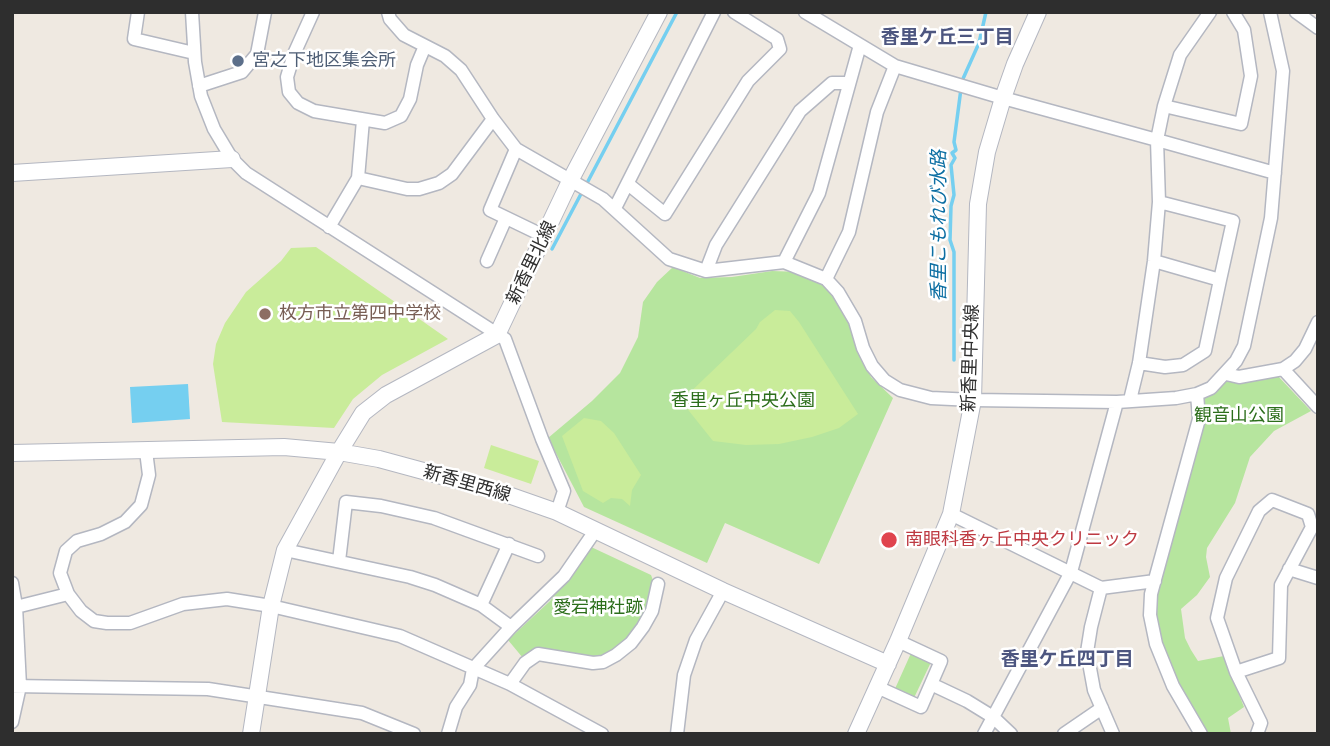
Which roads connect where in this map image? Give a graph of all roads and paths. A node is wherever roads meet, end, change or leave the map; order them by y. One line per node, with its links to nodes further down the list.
1 (138, 12): 18 (street)
2 (192, 12): 18 (street)
3 (265, 12): 21 (street)
4 (313, 12): 25 (street)
5 (388, 12): 17 (street)
6 (659, 12): 32 (street, 新香里北線)
7 (714, 12): 33 (street)
8 (734, 12): 33 (street)
9 (805, 12): 16 (street)
10 (1038, 12): 22 (street, 新香里中央線)
11 (1210, 12): 23 (street)
12 (1233, 12): 23 (street)
13 (1270, 12): 30 (street)
14 (1296, 12): 15 (street)
15 (1318, 28)
16 (860, 45): 19 (street); 20 (street)
17 (425, 46): 24 (street); 25 (street)
18 (194, 52): 21 (street)
19 (895, 66): 22 (street); 43 (street)
20 (849, 83): 41 (street); 42 (street)
21 (199, 86): 28 (street)
22 (1003, 98): 26 (street); 51 (street, 新香里中央線)
23 (1164, 106): 26 (street)
24 (493, 119): 27 (street); 31 (street)
25 (363, 120): 31 (street)
26 (1157, 140): 30 (street); 34 (street)
27 (516, 149): 32 (street); 36 (street)
28 (232, 159): 29 (street); 37 (street)
29 (12, 173)
30 (1275, 173): 49 (street)
31 (358, 178): 37 (street)
32 (575, 182): 35 (street); 38 (street, 新香里北線)
33 (628, 184): 35 (street)
34 (1159, 201): 40 (street); 44 (street)
35 (615, 208): 42 (street)
36 (506, 218): 38 (street); 39 (street)
37 (330, 226): 46 (street)
38 (545, 237): 46 (street, 新香里北線)
39 (487, 261)
40 (1154, 261): 44 (street); 47 (street)
41 (784, 262): 42 (street); 43 (street)
42 (706, 271)
43 (826, 279): 51 (street)
44 (1220, 280): 47 (street)
45 (1318, 322): 48 (street)
46 (497, 335): 55 (street); 57 (street)
47 (1139, 363): 52 (street)
48 (1283, 369): 49 (street); 53 (street)
49 (1226, 374): 50 (street)
50 (1197, 394): 52 (street); 67 (street)
51 (973, 400): 52 (street); 58 (street, 新香里中央線)
52 (1123, 401): 65 (street)
53 (1318, 407)
54 (146, 451): 55 (street, 新香里西線); 56 (street, 新香里西線); 72 (street)
55 (339, 452): 57 (street, 新香里西線); 61 (street)
56 (12, 453)
57 (557, 512): 59 (street, 新香里西線)
58 (951, 514): 65 (street); 77 (street, 新香里中央線)
59 (595, 531): 71 (street, 新香里西線); 76 (street)
60 (509, 544): 62 (street); 63 (street); 73 (street)
61 (285, 550): 63 (street); 74 (street)
62 (538, 556)
63 (339, 561): 73 (street)
64 (1289, 569): 66 (street); 80 (street); 80 (street)
65 (1071, 572): 70 (street); 87 (street)
66 (1318, 578)
67 (1154, 581): 70 (street); 99 (street)
68 (12, 583): 75 (street)
69 (658, 584): 81 (street)
70 (1101, 588): 86 (street)
71 (723, 591): 78 (street, 新香里西線); 93 (street)
72 (68, 594): 74 (street); 75 (street)
73 (481, 605): 76 (street)
74 (271, 606): 79 (street); 85 (street)
75 (14, 607): 83 (street)
76 (511, 627): 79 (street)
77 (898, 641): 78 (street, 新香里中央線); 82 (street)
78 (888, 664): 84 (street, 新香里中央線)
79 (473, 669): 81 (street); 91 (street)
80 (1236, 672): 100 (street)
81 (510, 684): 92 (street)
82 (931, 684): 84 (street); 87 (street)
83 (16, 686): 85 (street); 88 (street)
84 (877, 687): 94 (street, 新香里中央線)
85 (258, 696): 89 (street); 90 (street)
86 (1102, 708): 97 (street); 98 (street)
87 (993, 717): 95 (street); 96 (street)
88 (12, 722)
89 (251, 734)
90 (414, 734)
91 (448, 734)
92 (602, 734)
93 (677, 734)
94 (856, 734)
95 (984, 734)
96 (1011, 734)
97 (1063, 734)
98 (1114, 734)
99 (1201, 734)
100 (1257, 734)

